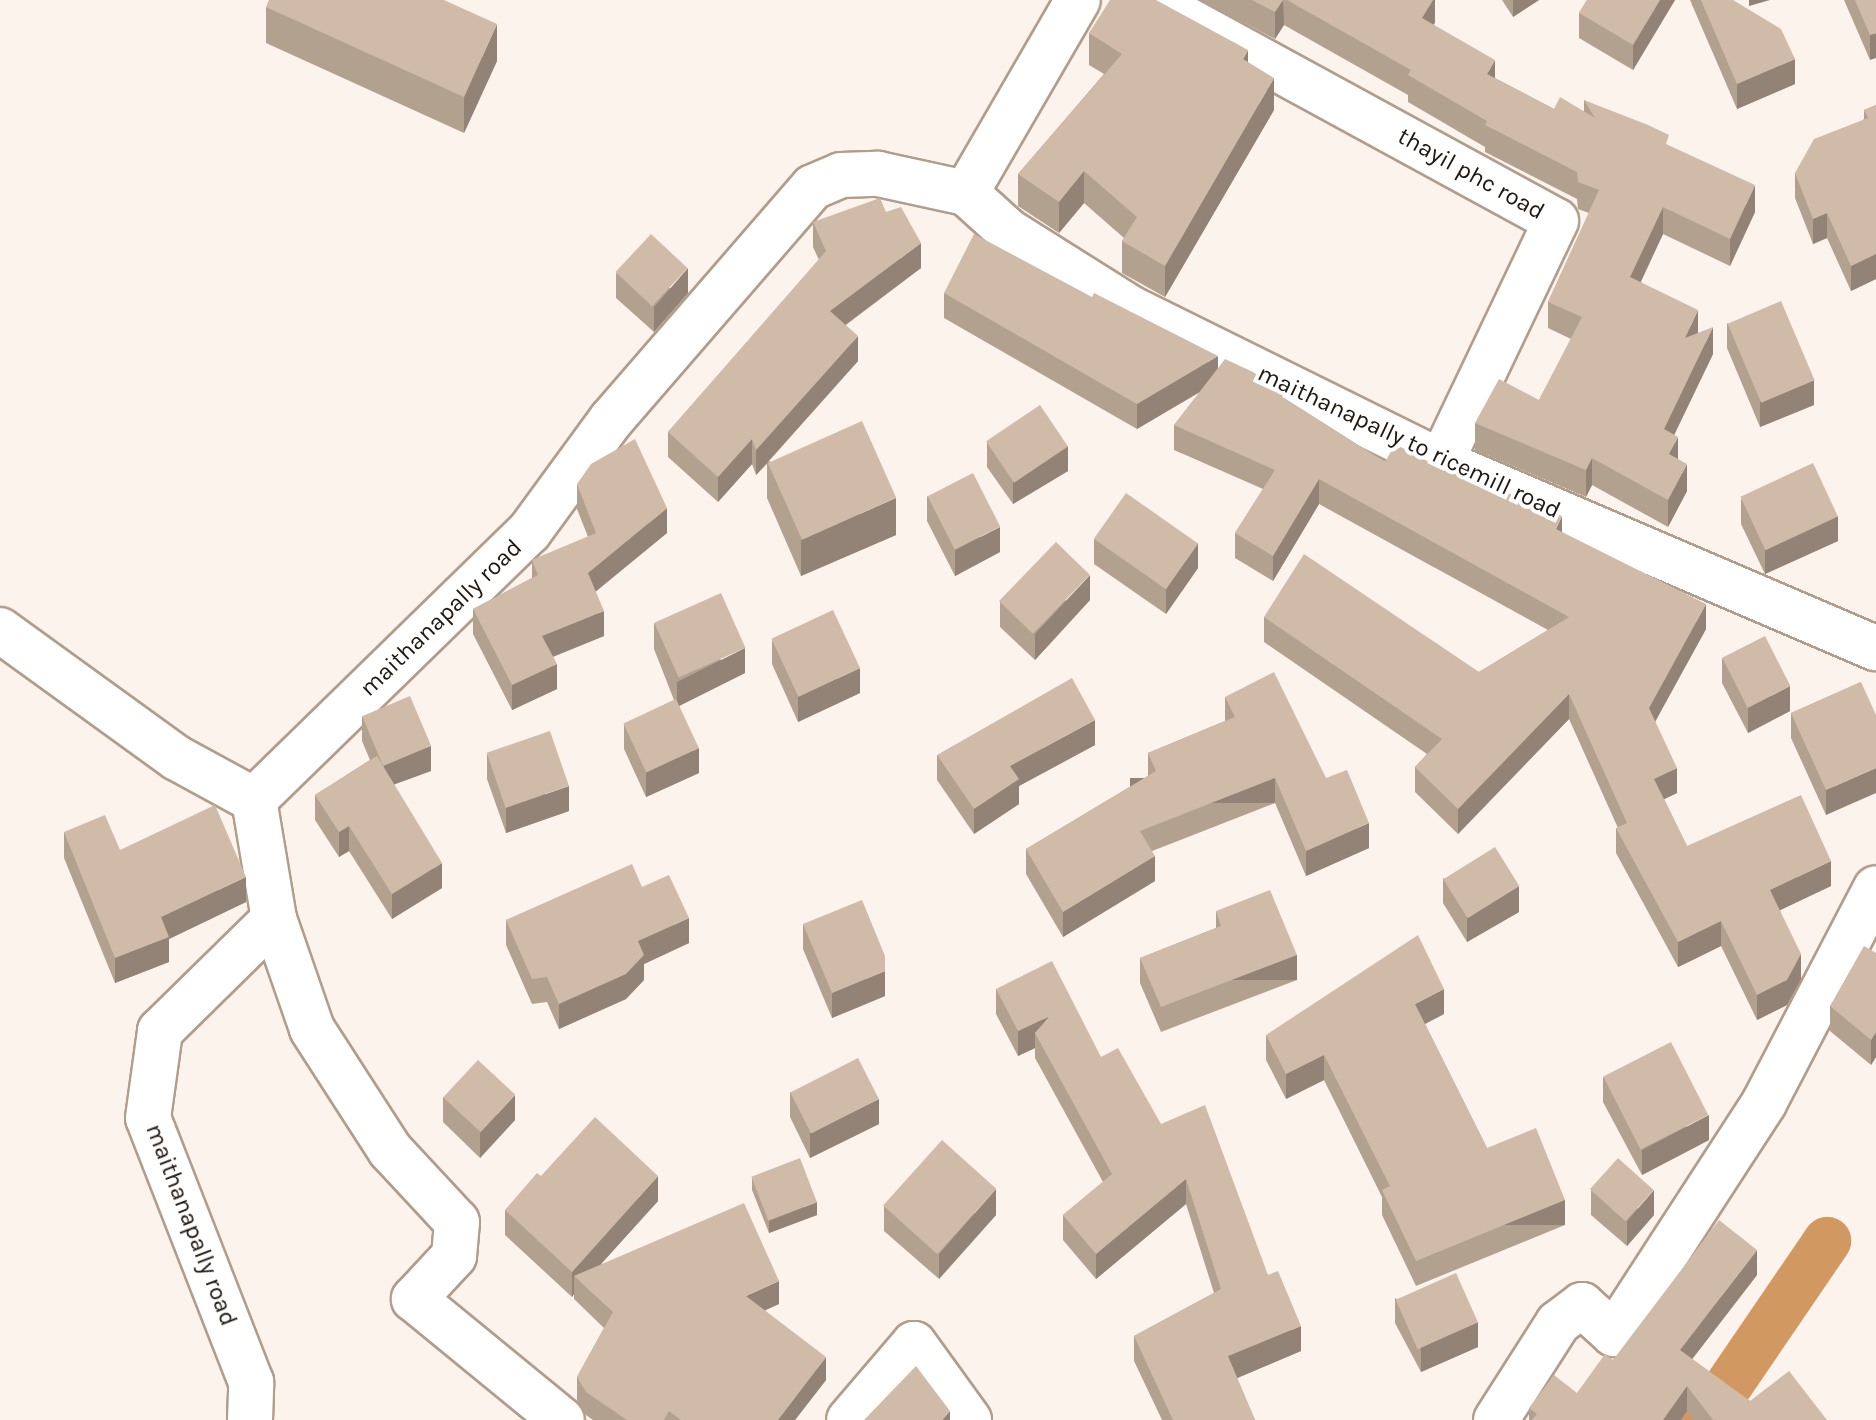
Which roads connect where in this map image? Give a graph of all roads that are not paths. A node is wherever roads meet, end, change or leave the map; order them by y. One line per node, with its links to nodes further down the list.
1 (1078, 0): 3 (street)
2 (1151, 0): 4 (street, thayil phc road)
3 (966, 193): 4 (street, maithanapally to ricemill road); 7 (street, maithanapally road)
4 (1441, 462): 6 (street, maithanapally to ricemill road)
5 (0, 630): 7 (street)
6 (1876, 648)
7 (254, 800): 9 (street)
8 (1876, 888): 14 (street)
9 (274, 919): 10 (street, maithanapally road); 11 (street)
10 (250, 1420)
11 (562, 1420)
12 (849, 1420): 13 (street)
13 (969, 1420)
14 (1496, 1420)

